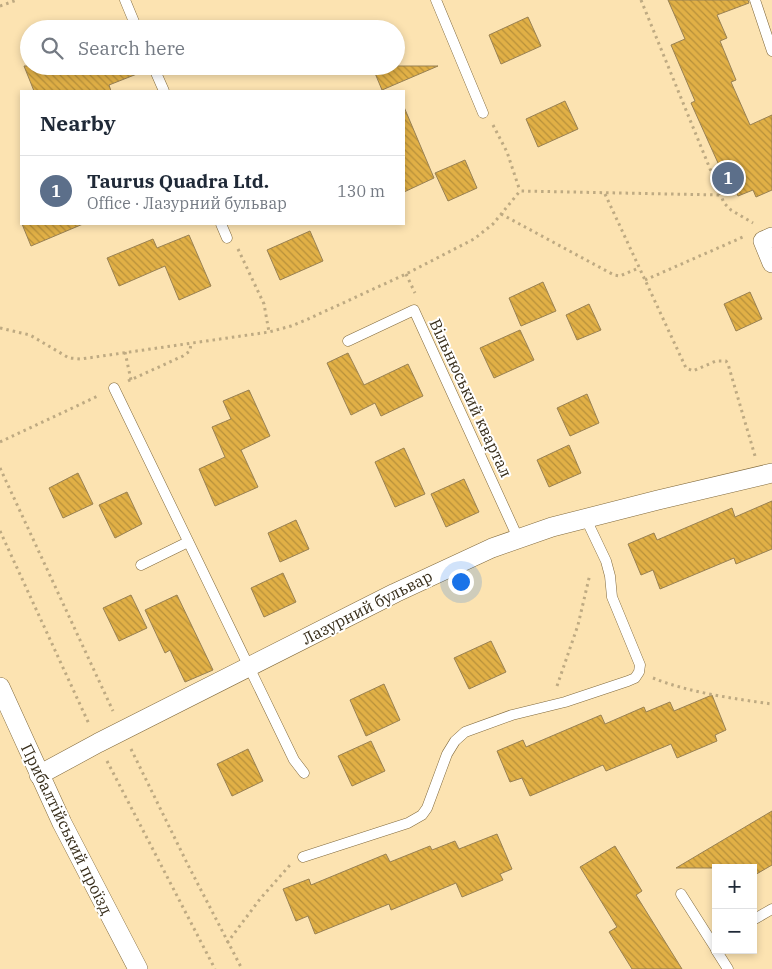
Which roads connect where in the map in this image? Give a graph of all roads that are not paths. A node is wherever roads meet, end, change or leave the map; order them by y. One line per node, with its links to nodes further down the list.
1 (125, 0): 4 (lane)
2 (436, 0): 8 (lane)
3 (755, 0): 5 (lane)
4 (133, 20)
5 (772, 52)
6 (157, 75): 7 (lane)
7 (164, 90)
8 (483, 113)
9 (221, 225): 11 (lane)
10 (765, 236): 12 (street)
11 (227, 238)
12 (772, 263)
13 (348, 341): 17 (lane, Вільнюський квартал)
14 (114, 388): 18 (lane)
15 (766, 474): 16 (street, Лазурний бульвар)
16 (586, 518): 17 (street, Лазурний бульвар); 24 (lane)
17 (518, 538): 20 (street, Лазурний бульвар)
18 (188, 542): 19 (lane); 20 (lane)
19 (141, 565)
20 (249, 667): 22 (lane); 23 (street, Лазурний бульвар)
21 (0, 687): 23 (street, Прибалтійський проїзд)
22 (304, 773)
23 (39, 775): 30 (street, Прибалтійський проїзд)
24 (303, 857)
25 (681, 894): 28 (lane)
26 (772, 909): 27 (lane)
27 (757, 918)
28 (712, 942)
29 (719, 954): 31 (lane)
30 (138, 969)
31 (728, 969)

